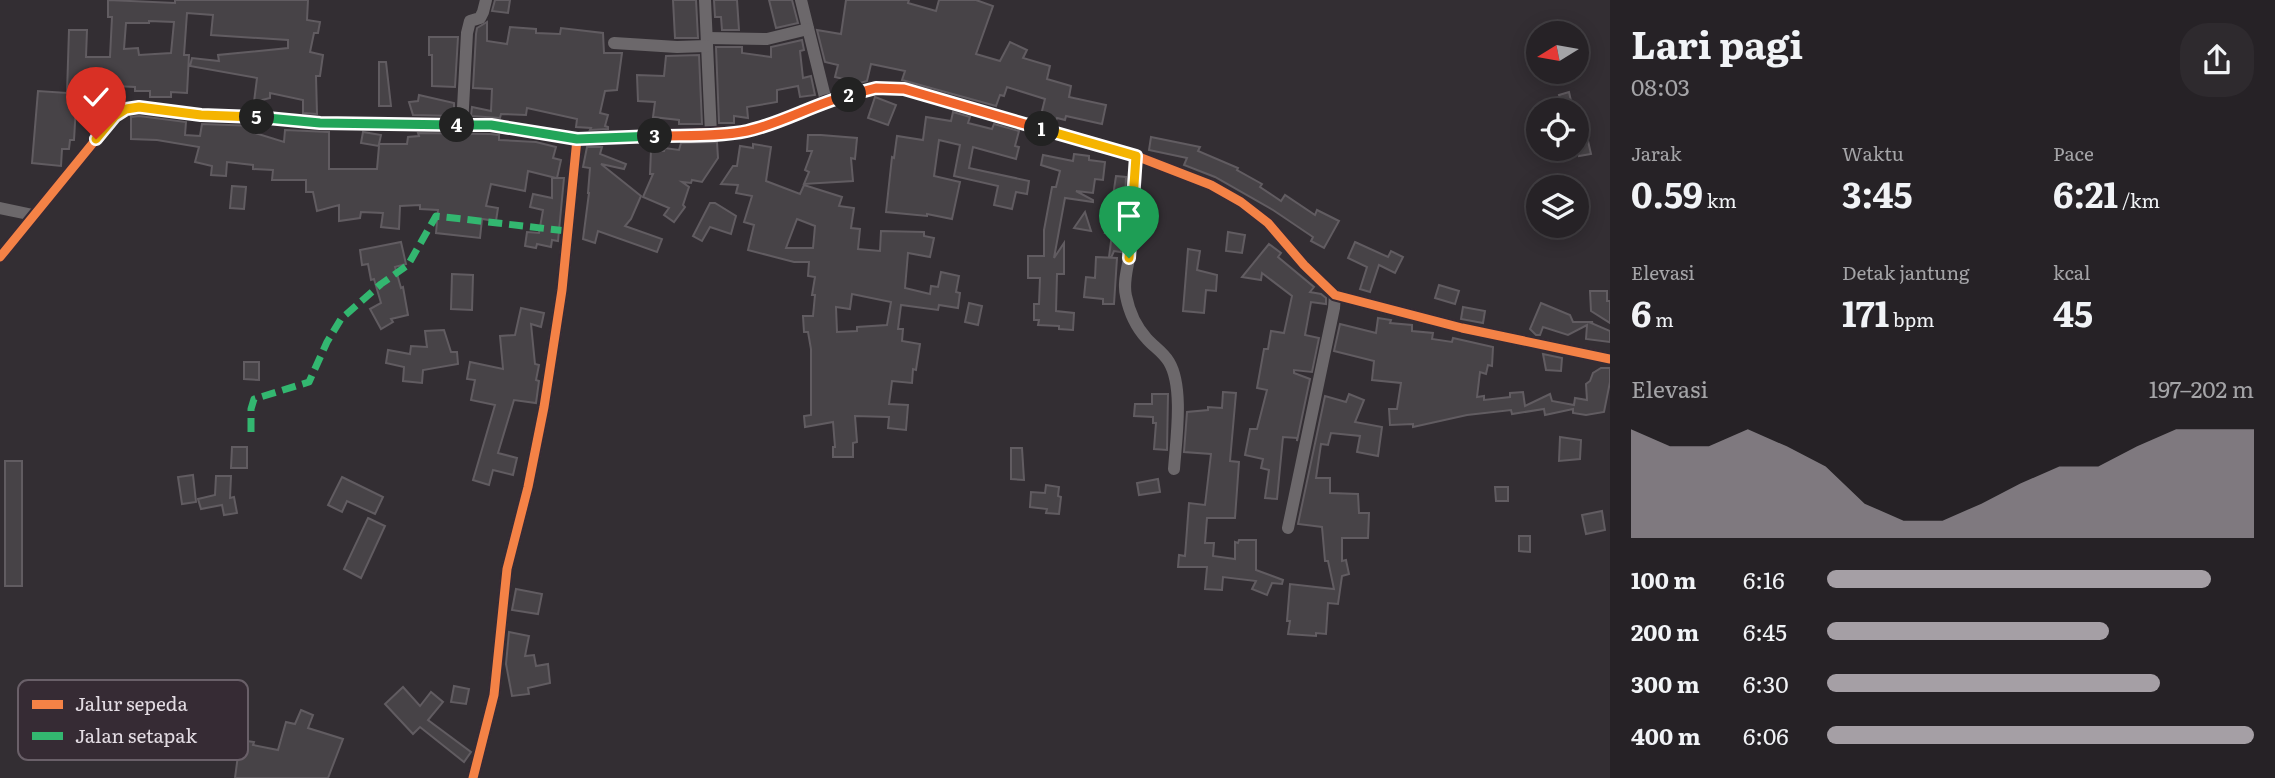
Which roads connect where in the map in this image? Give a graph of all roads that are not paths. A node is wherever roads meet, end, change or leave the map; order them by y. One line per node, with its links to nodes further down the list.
1 (486, 0): 8 (street)
2 (705, 0): 5 (street)
3 (801, 0): 4 (street)
4 (808, 29): 5 (street); 7 (street)
5 (707, 42): 6 (street); 9 (street)
6 (614, 43)
7 (826, 101): 9 (street); 11 (street)
8 (462, 125): 10 (street); 13 (street)
9 (711, 134): 10 (street)
10 (577, 139): 19 (street)
11 (1136, 156): 15 (street); 17 (street)
12 (0, 208): 13 (street)
13 (33, 215): 14 (street)
14 (0, 257)
15 (1335, 295): 16 (street); 18 (street)
16 (1610, 359)
17 (1174, 468)
18 (1288, 528)
19 (473, 778)

